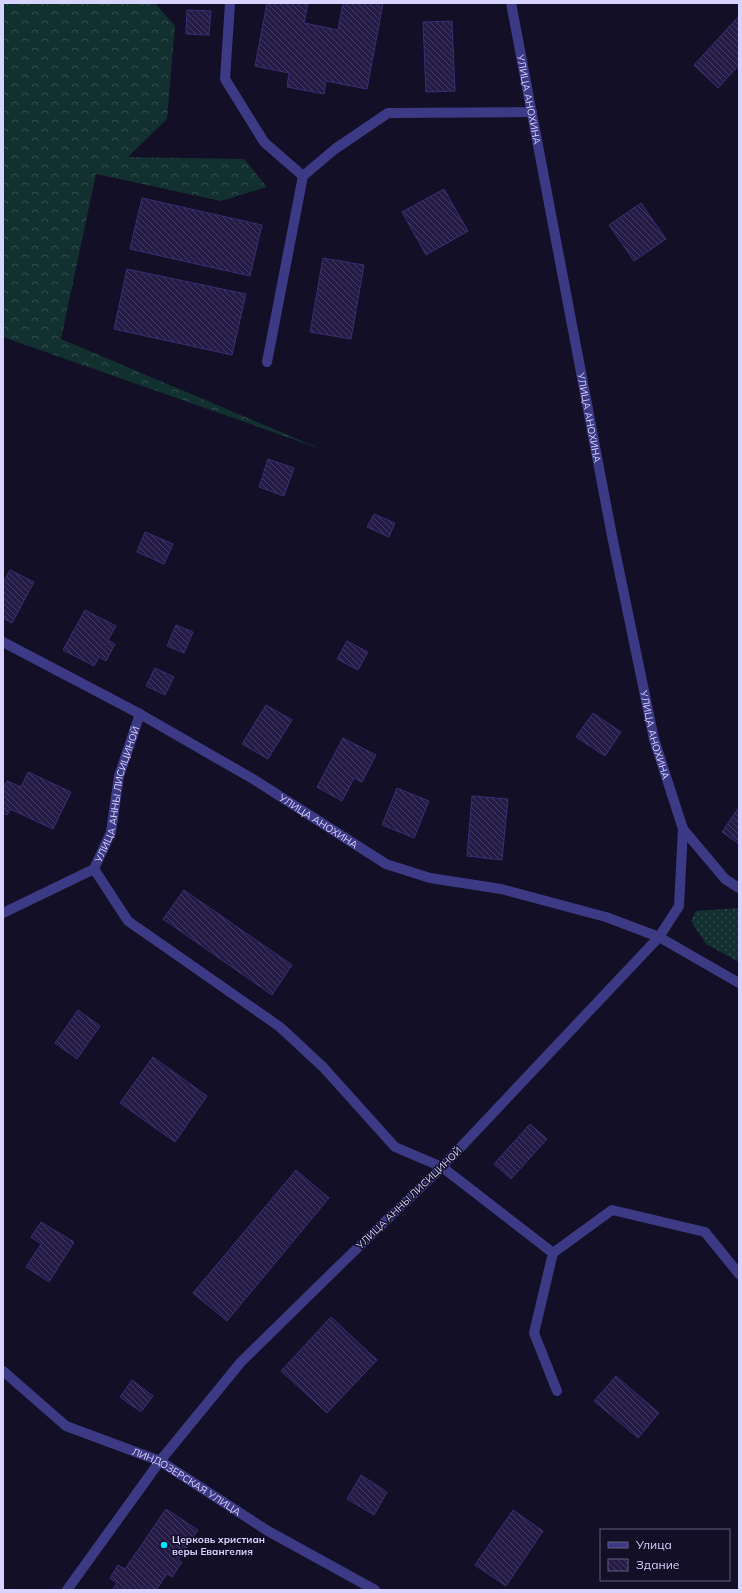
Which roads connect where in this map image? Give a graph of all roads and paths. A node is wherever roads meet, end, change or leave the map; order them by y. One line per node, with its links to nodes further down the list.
1 (230, 3): 4 (street)
2 (511, 3): 3 (street, УЛИЦА АНОХИНА)
3 (532, 112): 4 (street); 8 (street, УЛИЦА АНОХИНА)
4 (303, 176): 5 (street)
5 (267, 362)
6 (3, 642): 7 (street, УЛИЦА АНОХИНА)
7 (140, 714): 9 (street, УЛИЦА АННЫ ЛИСИЦИНОЙ); 12 (street, УЛИЦА АНОХИНА)
8 (683, 828): 10 (street, УЛИЦА АНОХИНА); 12 (street, УЛИЦА АНОХИНА)
9 (94, 869): 11 (street, УЛИЦА АННЫ ЛИСИЦИНОЙ); 14 (street)
10 (739, 888)
11 (3, 913)
12 (659, 937): 13 (street, УЛИЦА АНОХИНА); 14 (street, УЛИЦА АННЫ ЛИСИЦИНОЙ)
13 (739, 983)
14 (442, 1167): 15 (street); 19 (street, УЛИЦА АННЫ ЛИСИЦИНОЙ)
15 (553, 1253): 16 (street); 18 (street)
16 (739, 1274)
17 (3, 1371): 19 (street, ЛИНДОЗЕРСКАЯ УЛИЦА)
18 (557, 1392)
19 (160, 1461): 20 (street, УЛИЦА АННЫ ЛИСИЦИНОЙ); 21 (street, ЛИНДОЗЕРСКАЯ УЛИЦА)
20 (67, 1590)
21 (375, 1590)

